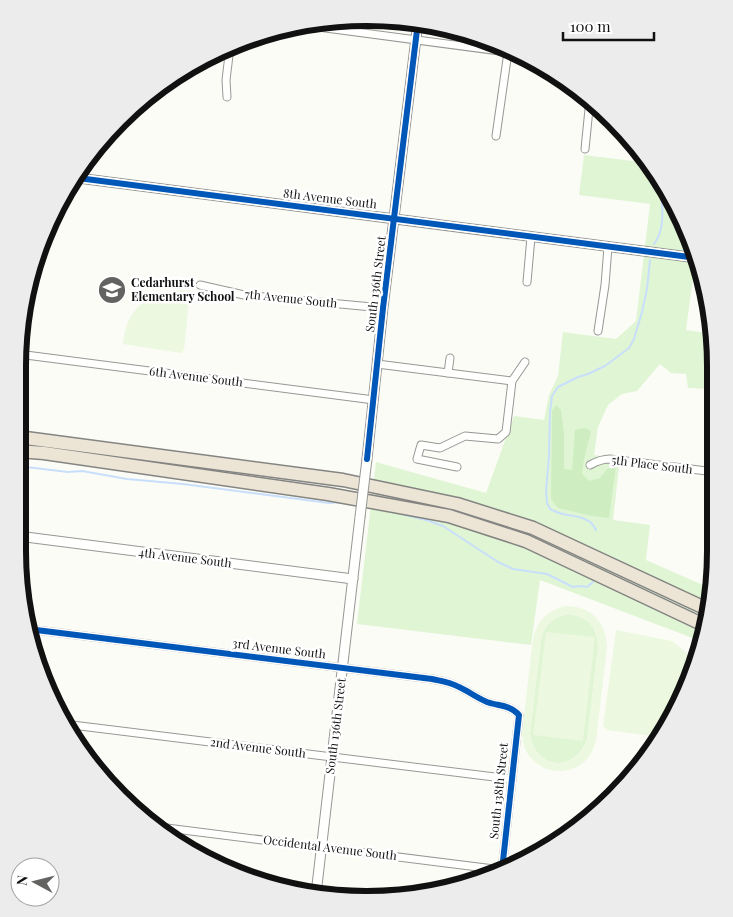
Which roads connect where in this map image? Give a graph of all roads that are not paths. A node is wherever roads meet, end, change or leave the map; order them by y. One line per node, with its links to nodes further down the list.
1 (329, 28): 3 (street)
2 (417, 30): 3 (street, South 136th Street)
3 (416, 40): 4 (street); 12 (street, South 136th Street)
4 (490, 49)
5 (229, 55): 7 (street)
6 (511, 58): 9 (street)
7 (227, 97)
8 (588, 109): 10 (street)
9 (496, 136)
10 (585, 149)
11 (83, 179): 12 (street, 8th Avenue South)
12 (395, 219): 13 (street, 8th Avenue South); 18 (street, South 136th Street)
13 (530, 237): 14 (street, 8th Avenue South); 16 (street)
14 (608, 247): 15 (street, 8th Avenue South); 19 (street)
15 (689, 257)
16 (527, 282)
17 (200, 285): 18 (street, 7th Avenue South)
18 (384, 308): 23 (street, South 136th Street)
19 (598, 331)
20 (26, 355): 26 (street, 6th Avenue South)
21 (450, 358): 24 (street)
22 (525, 362): 25 (street)
23 (377, 364): 24 (street); 26 (street, South 136th Street)
24 (448, 373): 25 (street)
25 (512, 381): 30 (street)
26 (374, 400): 33 (street, South 136th Street, bridge)
27 (26, 438): 34 (highway)
28 (26, 452): 35 (highway)
29 (590, 465): 31 (street, 5th Place South)
30 (457, 467)
31 (707, 471)
32 (26, 537): 33 (street, 4th Avenue South)
33 (353, 579): 37 (street, South 136th Street)
34 (702, 607)
35 (699, 623)
36 (36, 630): 37 (street, 3rd Avenue South)
37 (343, 669): 38 (street, 3rd Avenue South); 40 (street, South 136th Street)
38 (519, 715): 41 (street, South 138th Street)
39 (75, 725): 40 (street, 2nd Avenue South)
40 (332, 757): 41 (street, 2nd Avenue South); 43 (street, South 136th Street)
41 (511, 779): 44 (street, South 138th Street)
42 (171, 828): 43 (street, Occidental Avenue South)
43 (322, 847): 45 (street, Occidental Avenue South); 46 (street, South 136th Street)
44 (503, 862)
45 (488, 868)
46 (317, 887)

